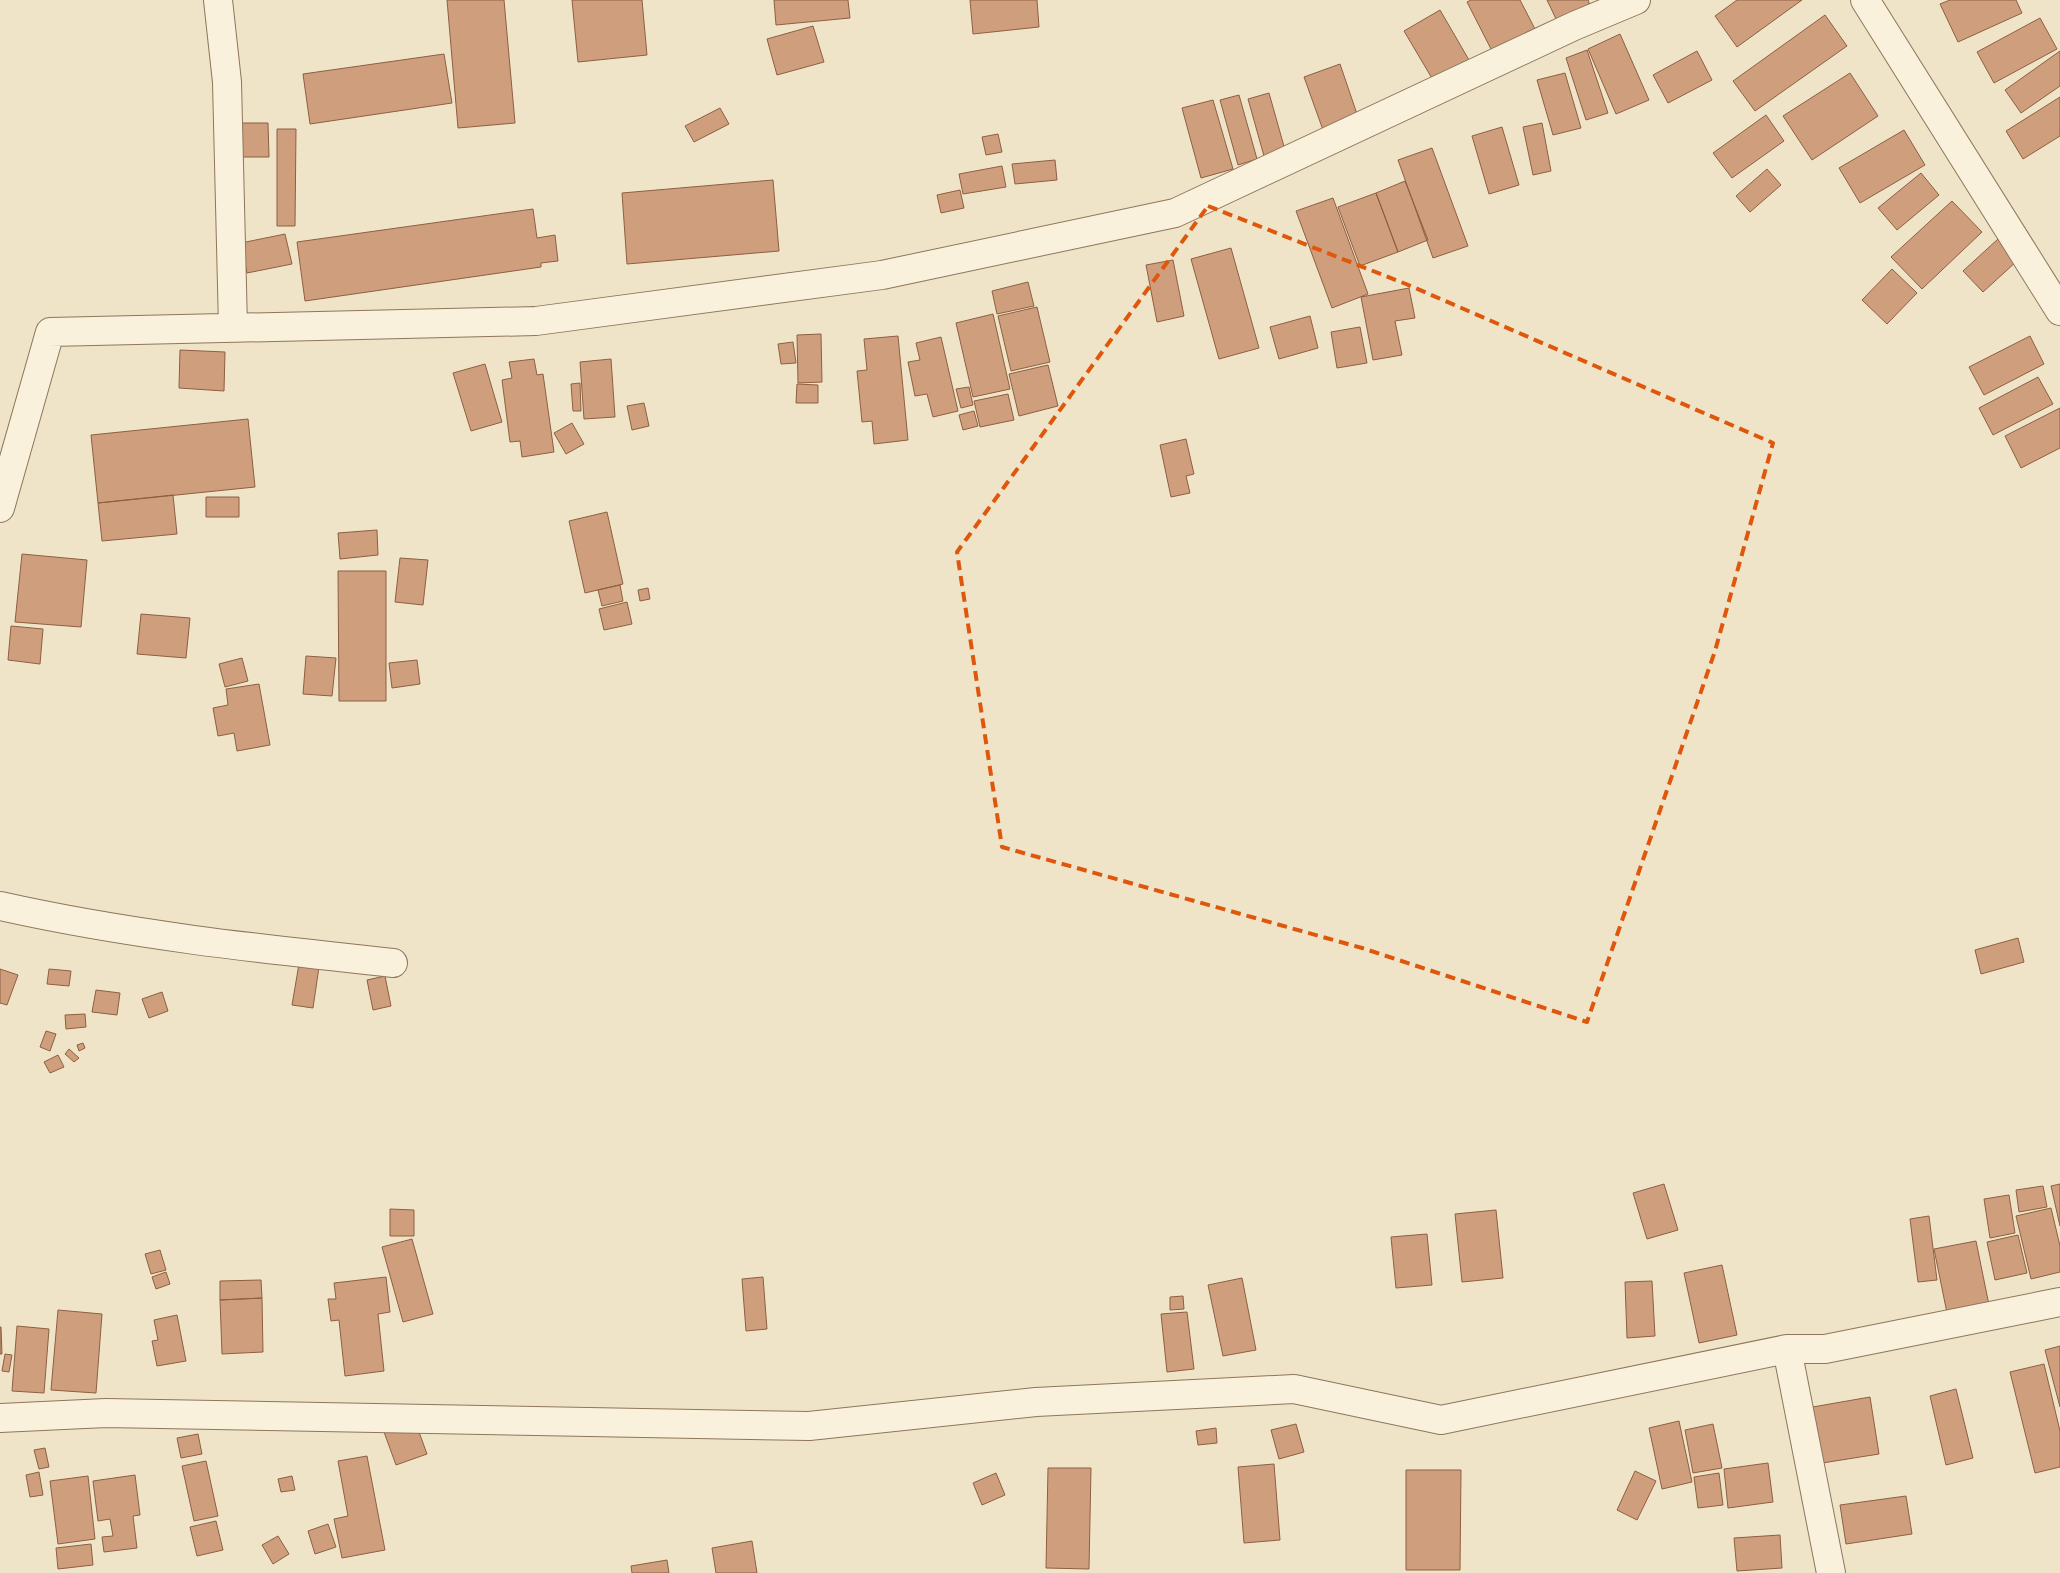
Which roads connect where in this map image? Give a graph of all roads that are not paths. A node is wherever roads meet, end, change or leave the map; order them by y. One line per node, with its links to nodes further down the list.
1 (218, 0): 5 (street)
2 (1636, 0): 5 (street)
3 (1866, 0): 4 (street)
4 (2060, 311)
5 (233, 327): 6 (street)
6 (0, 508)
7 (0, 906): 8 (street)
8 (393, 962)
9 (2060, 1302): 10 (street)
10 (1787, 1349): 11 (street); 12 (street)
11 (0, 1418)
12 (1831, 1573)

